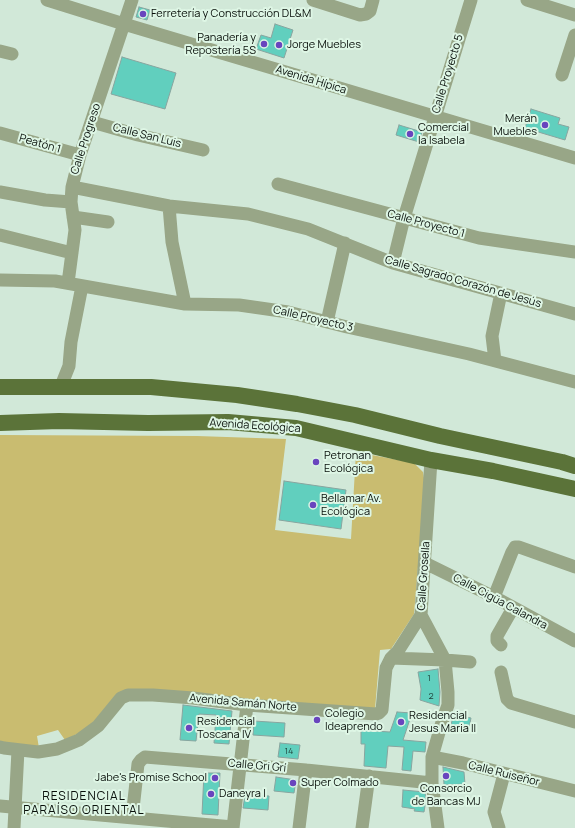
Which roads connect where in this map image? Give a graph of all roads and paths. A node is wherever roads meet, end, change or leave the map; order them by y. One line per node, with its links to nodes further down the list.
1 (47, 0): 8 (street, Avenida Hípica)
2 (132, 0): 8 (street, Calle Progreso)
3 (313, 0): 4 (street)
4 (373, 0)
5 (471, 0): 12 (street, Calle Proyecto 5)
6 (527, 0): 7 (street)
7 (575, 14)
8 (124, 24): 12 (street, Avenida Hípica); 13 (street, Calle Progreso)
9 (575, 35): 10 (street)
10 (571, 60): 11 (street)
11 (562, 75)
12 (435, 117): 17 (street, Avenida Hípica); 24 (street, Calle Proyecto 5)
13 (92, 122): 15 (street, Calle San Luis); 16 (street, Calle Progreso)
14 (0, 133): 16 (street, Peatón 1)
15 (203, 150)
16 (80, 156): 19 (street, Calle Progreso)
17 (575, 158)
18 (278, 184): 24 (street, Calle Proyecto 1)
19 (72, 187): 21 (street, Calle Progreso); 22 (street, Calle Sagrado Corazón de Jesús)
20 (0, 192): 21 (street)
21 (71, 202): 23 (street, Calle Progreso)
22 (169, 206): 27 (street, Calle Sagrado Corazón de Jesús); 35 (street)
23 (73, 217): 25 (street); 29 (street, Calle Progreso)
24 (404, 218): 28 (street, Calle Proyecto 1); 30 (street, Calle Proyecto 5)
25 (108, 222)
26 (0, 235): 29 (street)
27 (345, 243): 30 (street, Calle Sagrado Corazón de Jesús); 37 (street)
28 (575, 252)
29 (72, 253): 32 (street, Calle Progreso)
30 (393, 263): 34 (street, Calle Sagrado Corazón de Jesús)
31 (0, 280): 32 (street, Calle Proyecto 3)
32 (68, 283): 33 (street, Calle Proyecto 3)
33 (82, 286): 35 (street, Calle Proyecto 3); 40 (street)
34 (501, 293): 36 (street, Calle Sagrado Corazón de Jesús); 38 (street)
35 (185, 304): 37 (street, Calle Proyecto 3)
36 (575, 314)
37 (327, 322): 38 (street, Calle Proyecto 3)
38 (494, 361): 39 (street, Calle Proyecto 3)
39 (575, 382)
40 (61, 386): 41 (main road); 44 (main road)
41 (0, 387)
42 (0, 423): 43 (main road, Avenida Ecológica)
43 (431, 460): 45 (main road, Avenida Ecológica); 46 (street, Calle Grosella)
44 (575, 466)
45 (575, 489)
46 (425, 563): 48 (street, Calle Cigüa Calandra); 50 (street, Calle Grosella)
47 (575, 567): 48 (street)
48 (494, 598): 49 (street, Calle Cigüa Calandra)
49 (512, 608): 51 (street, Calle Cigüa Calandra); 52 (street)
50 (421, 615): 53 (street, Avenida Samán Norte); 54 (street, Calle Grosella)
51 (575, 641)
52 (501, 645)
53 (391, 658): 54 (street); 57 (street, Avenida Samán Norte)
54 (445, 660): 55 (street); 61 (street, Calle Grosella)
55 (470, 662)
56 (501, 672): 58 (street)
57 (247, 705): 60 (street, Avenida Samán Norte); 62 (street)
58 (575, 722)
59 (0, 747): 60 (street, Avenida Samán Norte)
60 (18, 750): 69 (street)
61 (432, 757): 64 (street, Calle Ruiseñor); 66 (street, Calle Grosella)
62 (241, 764): 63 (street, Calle Gri Grí); 70 (street, Calle Gri Grí); 71 (street)
63 (306, 770): 65 (street, Calle Gri Grí); 73 (street)
64 (504, 774): 67 (street, Calle Ruiseñor); 76 (street)
65 (369, 776): 66 (street, Calle Gri Grí); 74 (street)
66 (432, 783): 75 (street, Calle Grosella)
67 (575, 791)
68 (0, 806): 69 (street)
69 (15, 807): 70 (street); 72 (street)
70 (132, 818): 71 (street)
71 (233, 827)
72 (14, 828)
73 (299, 828)
74 (362, 828)
75 (438, 828)
76 (499, 828)

